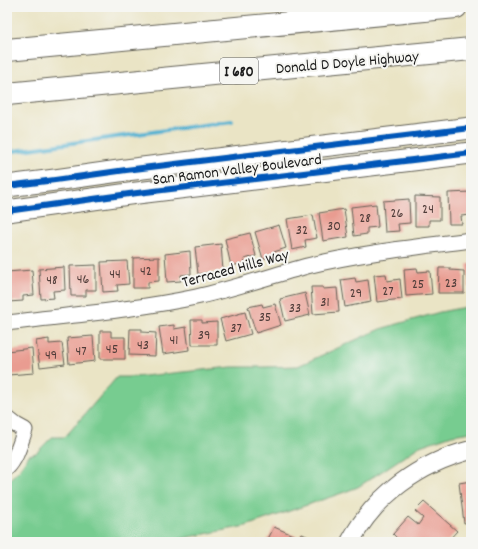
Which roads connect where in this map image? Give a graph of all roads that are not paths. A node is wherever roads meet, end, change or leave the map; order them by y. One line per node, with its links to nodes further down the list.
1 (456, 7): 3 (highway)
2 (471, 49): 4 (highway, Donald D Doyle Highway / I 680)
3 (7, 50)
4 (7, 94)
5 (471, 128): 7 (main road, San Ramon Valley Boulevard)
6 (471, 153): 8 (main road, San Ramon Valley Boulevard)
7 (7, 186)
8 (7, 211)
9 (471, 240): 10 (street, Terraced Hills Way)
10 (7, 323)
11 (7, 418): 13 (street)
12 (471, 450): 14 (street)
13 (7, 468)
14 (350, 542)

